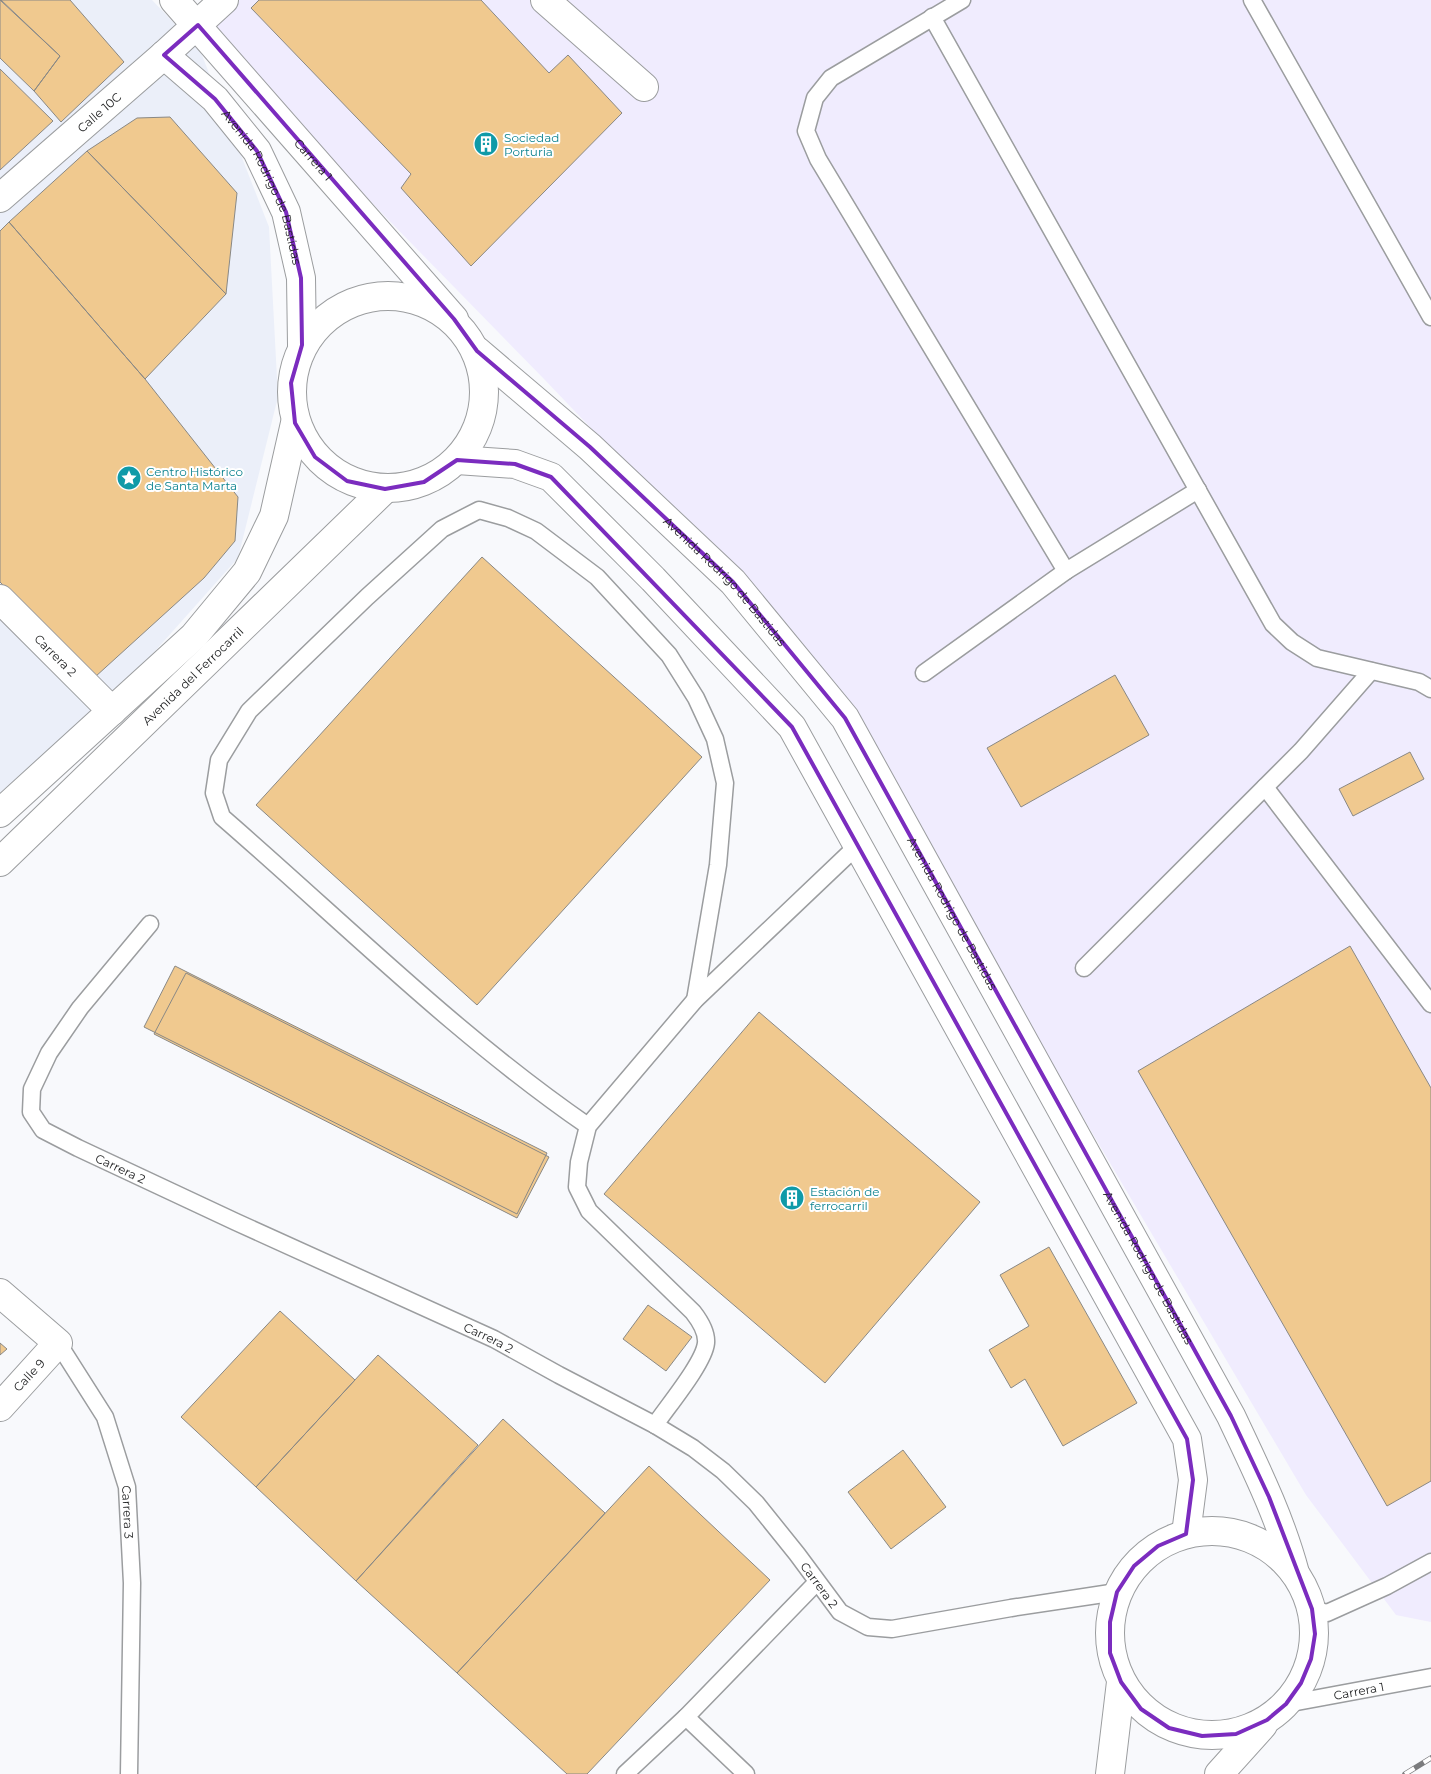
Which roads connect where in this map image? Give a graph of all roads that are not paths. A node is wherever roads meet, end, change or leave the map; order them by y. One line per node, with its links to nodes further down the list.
1 (174, 0): 7 (main road, Carrera 1)
2 (224, 0): 7 (main road, Calle 10C)
3 (545, 0): 9 (main road)
4 (962, 0): 6 (lane)
5 (1252, 0): 11 (lane)
6 (932, 18): 18 (lane); 19 (lane)
7 (198, 25): 8 (main road, Calle 10C); 12 (main road, Carrera 1)
8 (164, 55): 10 (main road, Calle 10C); 13 (main road, Avenida Rodrigo de Bastidas)
9 (644, 87)
10 (0, 198)
11 (1431, 317)
12 (454, 319): 13 (main road); 14 (main road, Carrera 1)
13 (302, 345): 15 (main road)
14 (476, 351): 16 (main road); 40 (main road, Avenida Rodrigo de Bastidas)
15 (295, 423): 17 (main road); 24 (main road)
16 (457, 460): 17 (main road); 27 (main road)
17 (385, 489): 28 (main road, Avenida del Ferrocarril)
18 (1198, 490): 19 (lane); 21 (lane)
19 (1066, 571): 22 (lane)
20 (0, 599): 24 (main road, Carrera 2)
21 (1372, 671): 23 (lane); 25 (lane)
22 (924, 673)
23 (1431, 689)
24 (112, 711): 26 (main road)
25 (1265, 787): 30 (lane); 32 (lane)
26 (0, 813)
27 (858, 845): 31 (lane); 38 (main road)
28 (0, 862)
29 (150, 924): 37 (lane, Carrera 2)
30 (1084, 968)
31 (695, 1000): 33 (lane); 33 (lane)
32 (1431, 1004)
33 (588, 1126): 37 (lane)
34 (0, 1293): 35 (main road, Carrera 3)
35 (58, 1344): 36 (main road, Calle 9); 48 (lane, Carrera 3)
36 (0, 1407)
37 (655, 1425): 41 (lane, Carrera 2)
38 (1186, 1534): 40 (main road, Carrera 1); 42 (main road, Carrera 1)
39 (1431, 1562): 43 (lane)
40 (1295, 1573): 43 (main road, Carrera 1)
41 (816, 1582): 42 (lane, Carrera 2); 47 (lane)
42 (1118, 1592): 45 (main road, Carrera 1)
43 (1312, 1609): 46 (main road, Carrera 1)
44 (1431, 1677): 46 (lane, Carrera 1)
45 (1121, 1682): 46 (main road, Carrera 1); 51 (main road)
46 (1276, 1712): 52 (main road)
47 (686, 1717): 49 (lane); 50 (lane)
48 (129, 1774)
49 (626, 1774)
50 (746, 1774)
51 (1110, 1774)
52 (1219, 1774)

